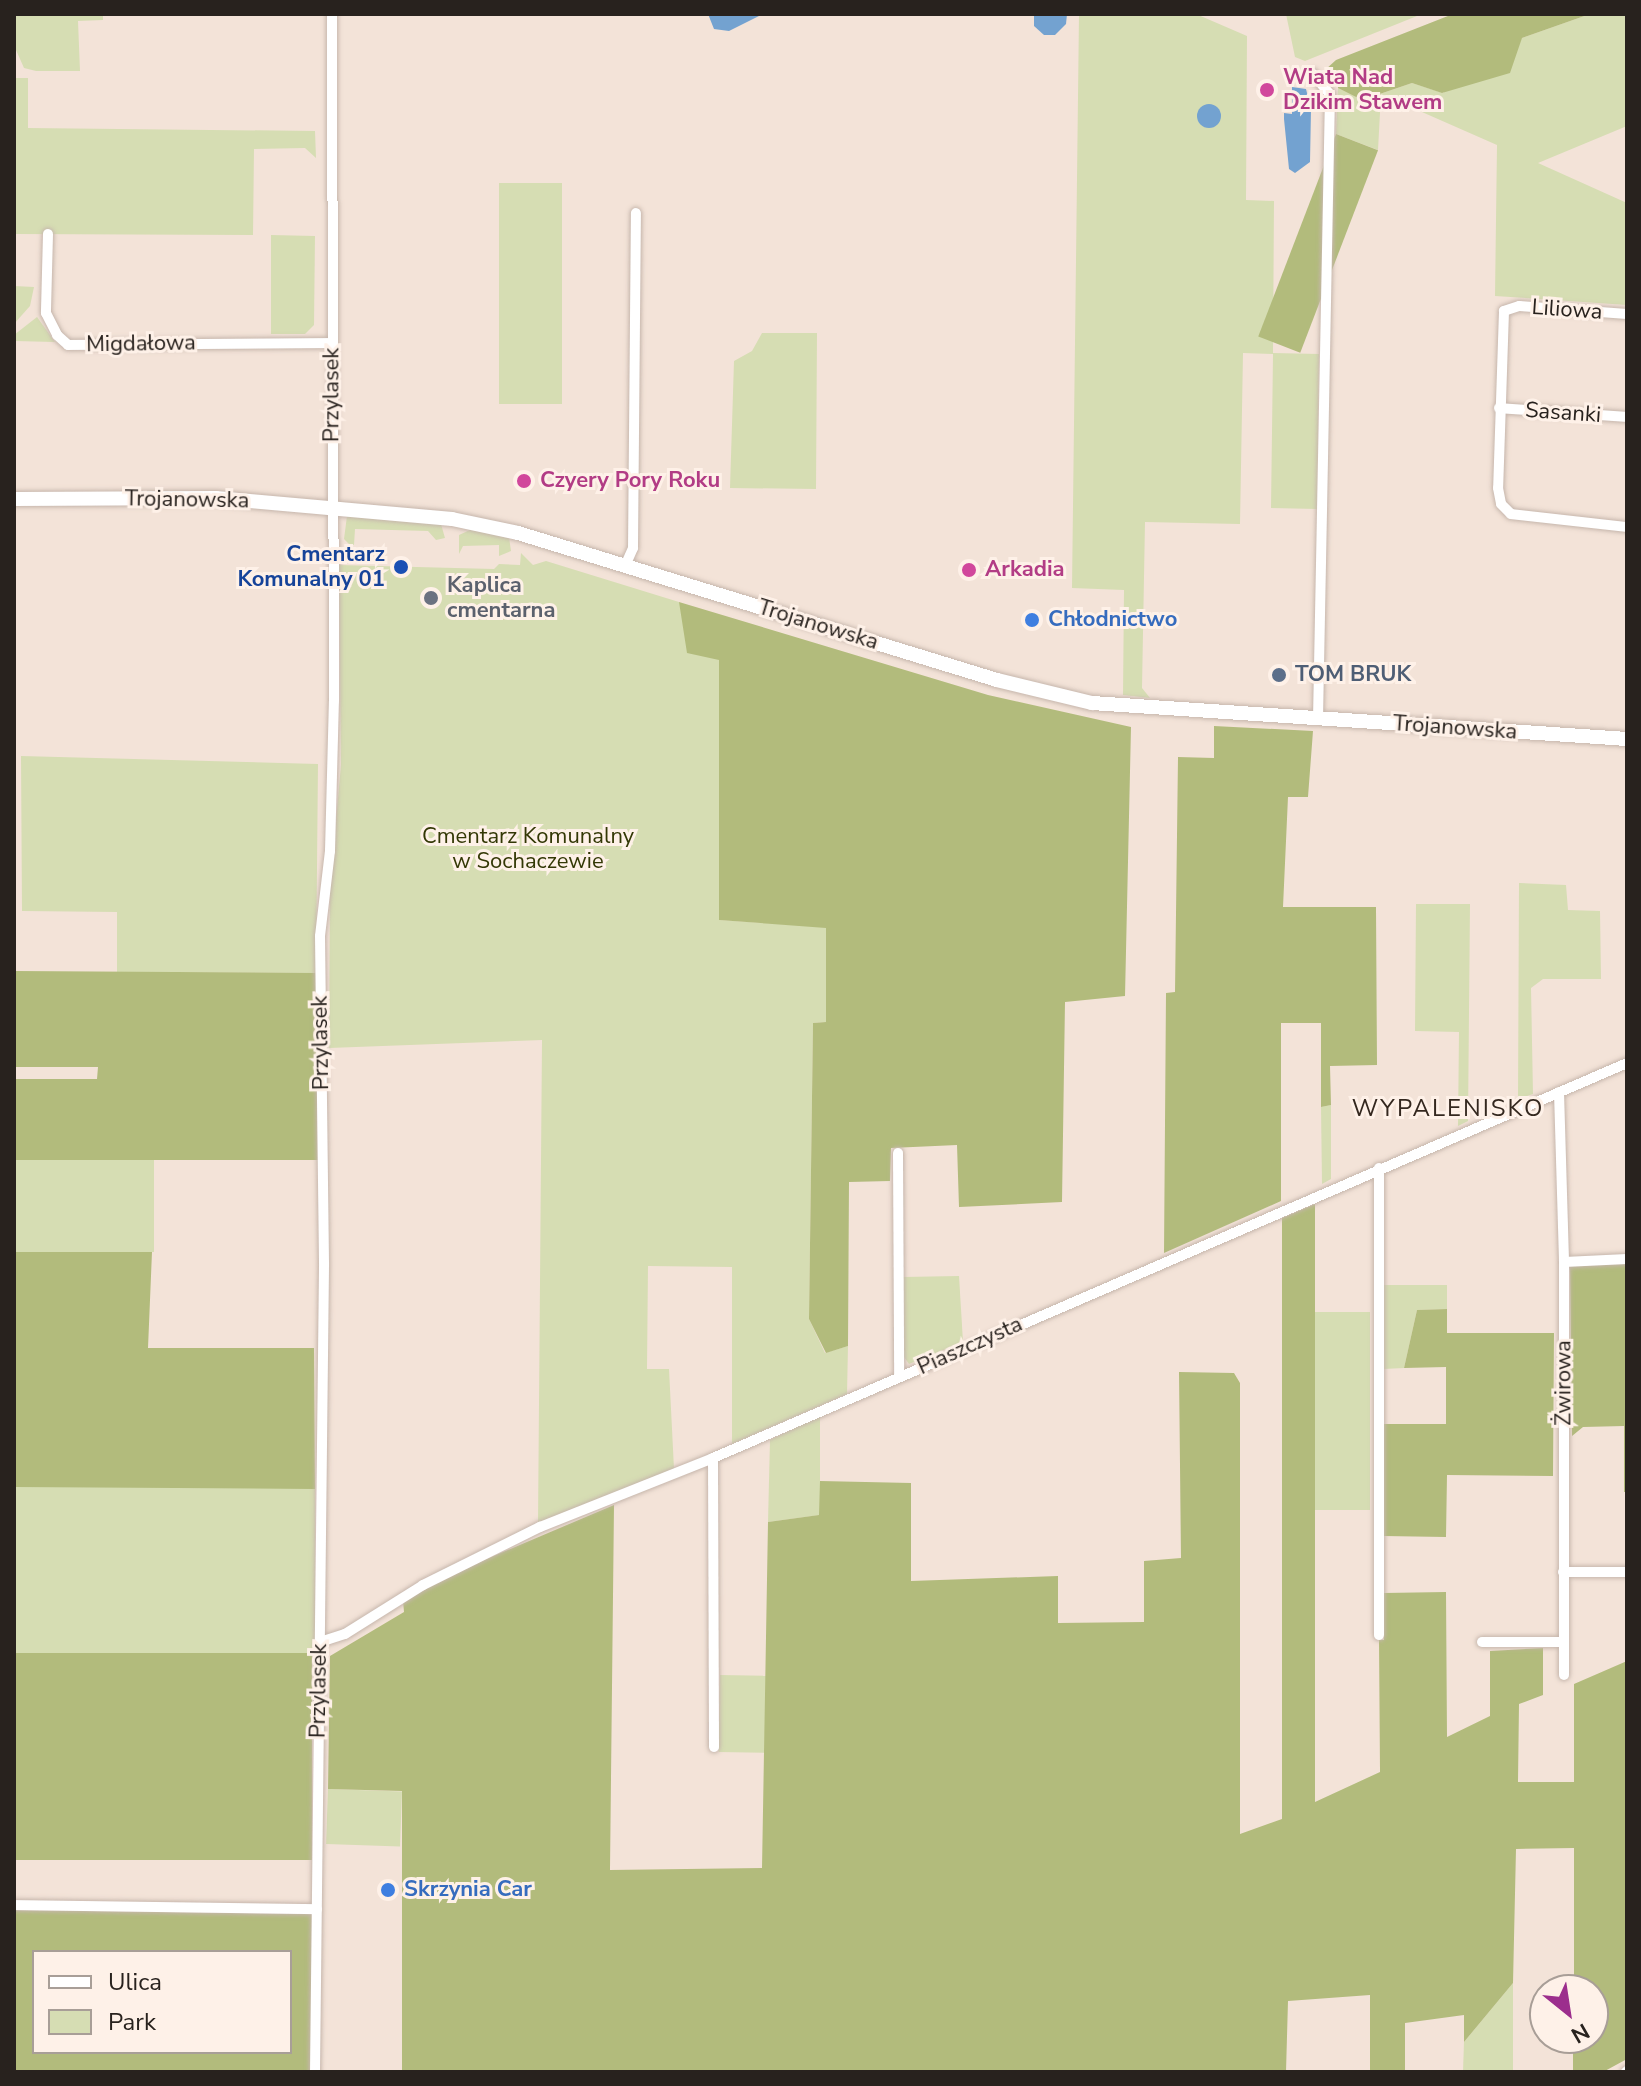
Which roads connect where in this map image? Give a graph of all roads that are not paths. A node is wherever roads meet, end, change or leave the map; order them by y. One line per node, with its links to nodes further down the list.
1 (332, 14): 6 (street, Przylasek)
2 (1313, 74): 13 (street)
3 (636, 213): 12 (street)
4 (48, 234): 6 (street, Migdałowa)
5 (1627, 314): 7 (street, Liliowa)
6 (332, 343): 10 (street, Przylasek)
7 (1499, 408): 8 (street, Sasanki); 11 (street)
8 (1627, 417)
9 (14, 499): 10 (street, Trojanowska)
10 (333, 505): 12 (street, Trojanowska); 26 (street, Przylasek)
11 (1627, 527)
12 (625, 566): 13 (street, Trojanowska)
13 (1318, 720): 14 (street, Trojanowska)
14 (1627, 739)
15 (1627, 1063): 16 (street, Piaszczysta)
16 (1559, 1092): 18 (street, Piaszczysta); 20 (street, Żwirowa)
17 (898, 1153): 21 (street)
18 (1379, 1168): 21 (street, Piaszczysta); 25 (street)
19 (1627, 1259): 20 (street)
20 (1564, 1262): 23 (street, Żwirowa)
21 (899, 1376): 22 (street, Piaszczysta)
22 (713, 1458): 26 (street, Piaszczysta); 30 (street)
23 (1563, 1572): 24 (street); 28 (street, Żwirowa)
24 (1627, 1572)
25 (1379, 1635)
26 (320, 1642): 32 (street, Przylasek)
27 (1482, 1642): 28 (street)
28 (1563, 1642): 29 (street, Żwirowa)
29 (1564, 1675)
30 (714, 1747)
31 (14, 1905): 32 (street)
32 (317, 1909): 33 (street, Przylasek)
33 (315, 2072)

